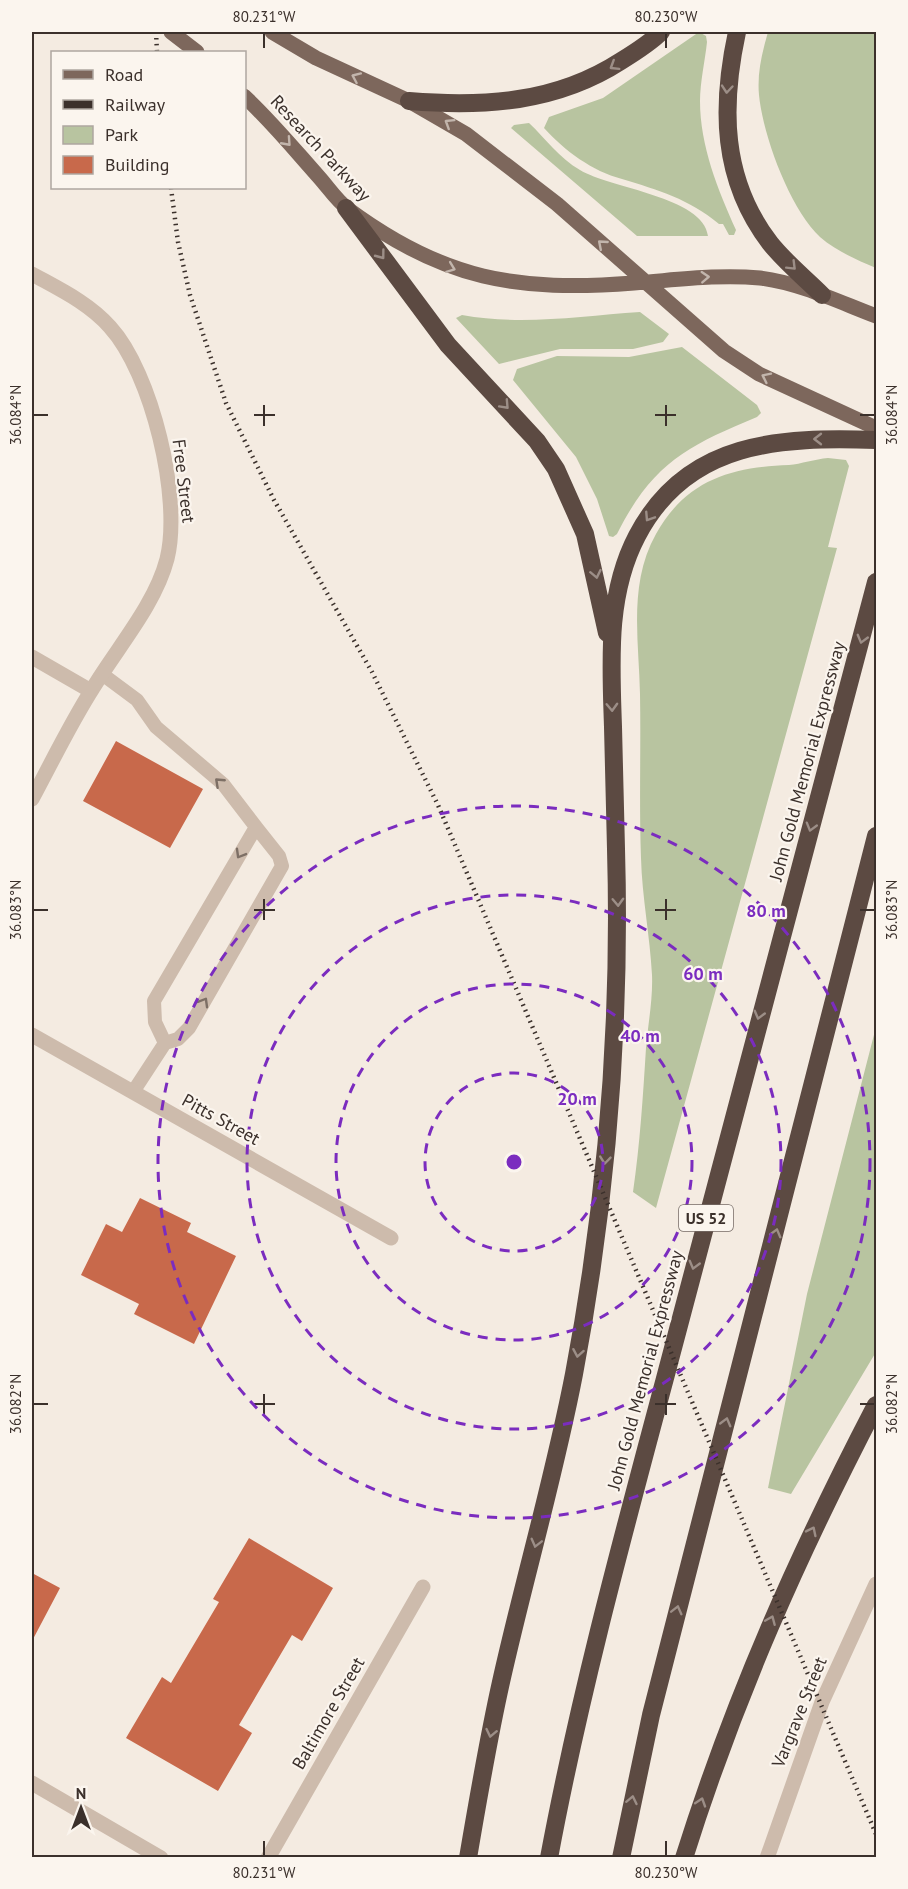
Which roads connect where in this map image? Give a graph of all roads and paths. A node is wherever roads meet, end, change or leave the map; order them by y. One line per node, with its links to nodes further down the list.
1 (171, 32): 5 (main road)
2 (272, 32): 7 (main road, one-way to 2)
3 (661, 32): 7 (highway, one-way to 7)
4 (737, 32): 11 (highway, one-way to 11)
5 (196, 51)
6 (246, 98): 8 (main road, Research Parkway, one-way to 8)
7 (409, 100): 10 (main road, one-way to 7)
8 (346, 208): 10 (main road, Research Parkway, one-way to 10); 16 (highway, one-way to 16)
9 (32, 274): 18 (street, Free Street)
10 (646, 282): 11 (main road, Research Parkway, one-way to 11); 13 (main road, one-way to 10)
11 (822, 295): 12 (main road, Research Parkway)
12 (876, 316)
13 (876, 428)
14 (876, 440): 16 (highway, one-way to 16)
15 (876, 582): 34 (highway, John Gold Memorial Expressway / US 52, one-way to 34)
16 (610, 648): 33 (highway, one-way to 33)
17 (32, 657): 19 (street)
18 (102, 674): 19 (street, Free Street); 21 (lane, one-way to 18)
19 (91, 691): 20 (street, Free Street)
20 (32, 800)
21 (256, 827): 24 (lane, one-way to 24); 24 (lane, one-way to 21)
22 (876, 836): 35 (highway, one-way to 22)
23 (32, 1035): 25 (street, Pitts Street)
24 (165, 1043): 25 (lane)
25 (133, 1092): 26 (street, Pitts Street)
26 (391, 1238)
27 (876, 1405): 36 (highway, one-way to 27)
28 (876, 1584): 37 (street, Vargrave Street)
29 (423, 1587): 32 (street, Baltimore Street)
30 (32, 1782): 31 (street)
31 (161, 1857)
32 (267, 1857)
33 (468, 1857)
34 (549, 1857)
35 (621, 1857)
36 (684, 1857)
37 (767, 1857)

